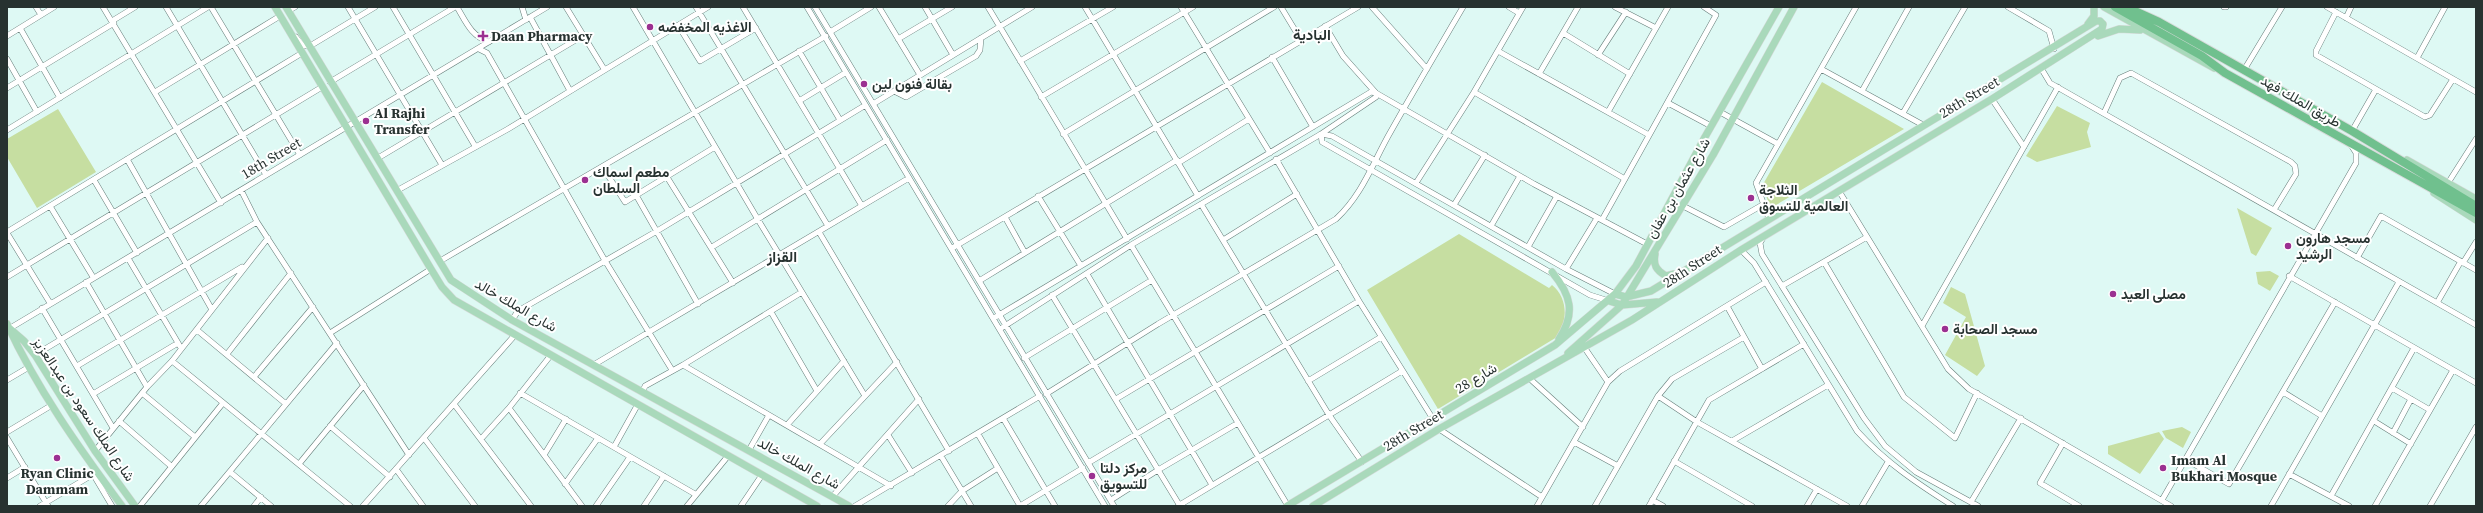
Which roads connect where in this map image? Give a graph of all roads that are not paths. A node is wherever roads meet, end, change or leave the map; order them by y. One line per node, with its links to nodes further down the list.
1 (36, 7): 62 (street)
2 (54, 7): 62 (street)
3 (103, 7): 69 (street)
4 (135, 7): 69 (street)
5 (166, 7): 72 (street)
6 (210, 7): 72 (street); 92 (street)
7 (275, 7): 63 (main road, شارع الملك خالد)
8 (295, 7): 56 (street)
9 (348, 7): 65 (street)
10 (375, 7): 65 (street)
11 (392, 7): 82 (street)
12 (456, 7): 82 (street); 90 (street)
13 (522, 7): 66 (street)
14 (547, 7): 66 (street, 18th Street)
15 (566, 7): 83 (street)
16 (633, 7): 88 (street)
17 (708, 7): 57 (street)
18 (743, 7): 76 (street)
19 (807, 7): 85 (street)
20 (815, 7): 79 (street)
21 (871, 7): 79 (street)
22 (879, 7): 87 (street)
23 (925, 7): 67 (street)
24 (952, 7): 67 (street)
25 (988, 7): 73 (street)
26 (1032, 7): 73 (street)
27 (1085, 7): 68 (street)
28 (1113, 7): 68 (street)
29 (1193, 7): 58 (street)
30 (1274, 7): 96 (street)
31 (1280, 7): 89 (street)
32 (1358, 7): 74 (street)
33 (1372, 7): 117 (street)
34 (1463, 7): 117 (street)
35 (1509, 7): 61 (street)
36 (1523, 7): 61 (street)
37 (1578, 7): 80 (street)
38 (1615, 7): 59 (street)
39 (1668, 7): 77 (street)
40 (1704, 7): 152 (street)
41 (1779, 7): 159 (main road, شارع عثمان بن عفان)
42 (1794, 7): 167 (main road, شارع عثمان بن عفان)
43 (1856, 7): 118 (street)
44 (1909, 7): 140 (street)
45 (1965, 7): 161 (street)
46 (2008, 7): 98 (street)
47 (2094, 7): 81 (main road)
48 (2104, 7): 78 (main road)
49 (2115, 7): 121 (highway, طريق الملك فهد)
50 (2126, 7): 70 (highway, طريق الملك فهد)
51 (2136, 7): 70 (main road)
52 (2282, 7): 119 (street)
53 (2327, 7): 60 (street)
54 (2351, 7): 64 (street)
55 (2445, 7): 110 (street)
56 (287, 9): 94 (main road, شارع الملك خالد)
57 (698, 10): 71 (street); 97 (street)
58 (1183, 10): 96 (street); 103 (street)
59 (1626, 12): 77 (street); 107 (street)
60 (2336, 12): 64 (street); 141 (street)
61 (1519, 13): 100 (street)
62 (41, 15): 75 (street)
63 (280, 16): 92 (street); 94 (street); 101 (main road, شارع الملك خالد)
64 (2346, 18): 110 (street)
65 (356, 19): 94 (street); 104 (street)
66 (528, 19): 90 (street, 18th Street); 105 (street)
67 (932, 19): 87 (street); 106 (street)
68 (1092, 19): 103 (street); 111 (street)
69 (113, 22): 102 (street); 114 (street)
70 (2159, 22): 119 (highway, طريق الملك فهد)
71 (678, 25): 88 (street); 97 (street)
72 (177, 26): 102 (street); 112 (street)
73 (999, 26): 86 (street); 111 (street)
74 (1325, 26): 89 (street); 145 (street)
75 (20, 28): 84 (street); 114 (street)
76 (756, 28): 97 (street); 113 (street)
77 (1656, 28): 123 (street)
78 (2145, 31): 91 (main road); 121 (main road)
79 (830, 32): 93 (street)
80 (1563, 33): 107 (street); 122 (street)
81 (2078, 33): 91 (main road); 98 (main road, 28th Street)
82 (409, 35): 104 (street); 124 (street)
83 (584, 35): 105 (street); 116 (street)
84 (7, 36)
85 (824, 36): 93 (street); 99 (street); 120 (street)
86 (981, 38): 106 (street); 139 (street)
87 (898, 39): 125 (street)
88 (653, 40): 116 (street); 160 (street)
89 (1301, 40): 108 (street)
90 (489, 42): 95 (street, 18th Street)
91 (2083, 42): 115 (main road, 28th Street)
92 (234, 45): 112 (street); 128 (street)
93 (838, 45): 153 (street)
94 (310, 46): 129 (main road, شارع الملك خالد)
95 (479, 48): 124 (street, 18th Street); 130 (street)
96 (1207, 48): 131 (street); 138 (street)
97 (722, 49): 132 (street)
98 (2054, 49): 169 (main road, 28th Street)
99 (800, 51): 113 (street); 134 (street)
100 (1498, 51): 122 (street); 143 (street)
101 (302, 53): 128 (street); 133 (main road, شارع الملك خالد)
102 (132, 54): 142 (street); 148 (street)
103 (1113, 54): 138 (street); 147 (street)
104 (376, 55): 129 (street); 146 (street)
105 (550, 55): 130 (street); 137 (street)
106 (953, 55): 125 (street)
107 (1598, 55): 123 (street)
108 (1272, 57): 131 (street); 172 (street)
109 (7, 58): 127 (street)
110 (2416, 58): 126 (street)
111 (1020, 61): 147 (street)
112 (200, 64): 142 (street); 151 (street)
113 (777, 64): 132 (street); 150 (street)
114 (42, 67): 127 (street); 148 (street)
115 (2041, 68): 135 (street); 149 (main road, 28th Street)
116 (604, 69): 137 (street)
117 (1427, 69): 155 (street)
118 (1821, 69): 140 (street); 187 (street)
119 (2244, 70): 177 (highway, طريق الملك فهد)
120 (845, 73): 134 (street); 154 (street)
121 (2225, 73): 188 (highway, طريق الملك فهد)
122 (1539, 74): 158 (street)
123 (1630, 74): 158 (street)
124 (433, 75): 146 (street, 18th Street); 157 (street)
125 (920, 75): 139 (street)
126 (2454, 79): 141 (street); 144 (street)
127 (19, 80): 136 (street); 156 (street)
128 (255, 82): 151 (street); 163 (street)
129 (330, 82): 168 (main road, شارع الملك خالد)
130 (504, 83): 157 (street); 164 (street)
131 (1228, 83): 165 (street); 170 (street)
132 (742, 84): 160 (street); 193 (street)
133 (322, 87): 163 (street); 173 (main road, شارع الملك خالد)
134 (821, 87): 150 (street); 166 (street)
135 (2058, 87): 162 (street); 191 (street)
136 (7, 88)
137 (570, 90): 164 (street)
138 (1135, 90): 170 (street); 179 (street)
139 (894, 91): 153 (street)
140 (1862, 91): 161 (street)
141 (2375, 91): 177 (street)
142 (155, 92): 174 (street)
143 (1474, 92): 178 (street); 211 (street)
144 (2476, 92)
145 (1376, 93): 155 (street); 172 (street); 180 (street)
146 (399, 95): 168 (street, 18th Street); 176 (street)
147 (1041, 97): 179 (street)
148 (60, 98): 156 (street)
149 (1992, 99): 191 (street); 221 (main road, 28th Street)
150 (799, 101): 182 (street)
151 (222, 102): 174 (street); 181 (street)
152 (1668, 103): 171 (street); 183 (street)
153 (873, 104): 265 (street)
154 (864, 106): 166 (street); 184 (street)
155 (1404, 109): 178 (street); 199 (street)
156 (37, 112): 175 (street)
157 (455, 112): 176 (street); 189 (street)
158 (1608, 112): 183 (street)
159 (1720, 112): 167 (street); 171 (main road, شارع عثمان بن عفان)
160 (695, 113): 190 (street); 219 (street)
161 (1903, 113): 169 (street)
162 (2104, 113): 238 (street); 238 (street)
163 (275, 114): 181 (street); 194 (street)
164 (525, 117): 189 (street); 219 (street)
165 (1250, 119): 192 (street); 201 (street)
166 (840, 120): 182 (street)
167 (1732, 120): 187 (street); 236 (main road, شارع عثمان بن عفان)
168 (356, 122): 173 (street, 18th Street); 196 (main road, شارع الملك خالد)
169 (1923, 125): 245 (main road, 28th Street)
170 (1156, 126): 201 (street); 203 (street)
171 (1711, 126): 264 (main road, شارع عثمان بن عفان)
172 (1313, 127): 192 (street)
173 (346, 128): 194 (street, 18th Street); 288 (main road, شارع الملك خالد)
174 (177, 129): 198 (street); 200 (street)
175 (7, 130)
176 (422, 130): 196 (street); 202 (street)
177 (2352, 131): 185 (highway, طريق الملك فهد)
178 (1446, 133): 195 (street); 214 (street)
179 (1063, 134): 203 (street)
180 (1321, 134): 197 (street); 199 (street); 205 (street)
181 (242, 135): 200 (street); 206 (street)
182 (818, 135): 193 (street); 204 (street)
183 (1649, 135): 211 (street)
184 (887, 140): 204 (street); 210 (street)
185 (2370, 142): 216 (main road); 237 (highway, طريق الملك فهد)
186 (2475, 143): 216 (street)
187 (1778, 144): 232 (street)
188 (2350, 144): 215 (highway, طريق الملك فهد); 256 (street)
189 (476, 146): 202 (street)
190 (715, 147): 207 (street); 213 (street)
191 (2024, 147): 336 (street)
192 (1270, 153): 226 (street)
193 (785, 154): 213 (street); 220 (street)
194 (300, 155): 206 (street, 18th Street)
195 (1484, 156): 208 (street); 233 (street)
196 (378, 158): 218 (main road, شارع الملك خالد)
197 (1276, 159): 223 (street); 231 (street)
198 (127, 160): 212 (street); 222 (street)
199 (1376, 161): 205 (street); 214 (street)
200 (196, 162): 222 (street); 229 (street)
201 (1178, 162): 226 (street); 230 (street)
202 (442, 165): 218 (street)
203 (1084, 169): 225 (street); 230 (street)
204 (840, 170): 220 (street); 235 (street)
205 (1372, 171): 250 (street); 291 (street)
206 (266, 176): 217 (street, 18th Street)
207 (667, 176): 224 (street); 239 (street)
208 (1520, 176): 227 (street); 249 (street)
209 (609, 177): 224 (street)
210 (909, 178): 235 (street); 269 (street)
211 (1625, 179): 244 (street)
212 (94, 180): 234 (street); 240 (street)
213 (736, 181): 239 (street); 243 (street)
214 (1416, 183): 233 (street)
215 (2419, 183): 241 (highway, طريق الملك فهد); 246 (main road)
216 (2448, 183): 228 (main road)
217 (241, 190): 229 (street, 18th Street); 247 (street)
218 (398, 190): 278 (main road, شارع الملك خالد)
219 (565, 190): 277 (street); 278 (street)
220 (807, 190): 243 (street); 248 (street)
221 (1839, 191): 257 (main road, 28th Street); 258 (street)
222 (147, 193): 240 (street); 255 (street)
223 (1297, 194): 250 (street); 262 (street)
224 (636, 195): 251 (street)
225 (1038, 196): 242 (street); 252 (street)
226 (1198, 196): 261 (street)
227 (1557, 196): 244 (street); 268 (street)
228 (2476, 199)
229 (220, 202): 255 (street, 18th Street)
230 (1105, 204): 252 (street); 261 (street)
231 (1201, 204): 262 (street); 266 (street)
232 (1764, 204): 236 (street); 245 (street)
233 (1454, 205): 249 (street)
234 (50, 206): 253 (street); 260 (street)
235 (862, 206): 248 (street)
236 (1683, 206): 273 (main road, شارع عثمان بن عفان)
237 (2476, 206)
238 (2274, 210): 256 (street)
239 (690, 211): 251 (street); 267 (street)
240 (114, 213): 260 (street); 272 (street)
241 (2476, 213)
242 (1005, 216): 265 (street); 271 (street)
243 (757, 218): 267 (street); 274 (street)
244 (1600, 219): 264 (street); 289 (street)
245 (1769, 219): 292 (main road, 28th Street)
246 (2476, 220)
247 (257, 222): 259 (street); 283 (street)
248 (828, 226): 254 (street)
249 (1490, 226): 268 (street)
250 (1318, 230): 287 (street); 295 (street)
251 (657, 231): 277 (street); 318 (street)
252 (1060, 231): 271 (street); 286 (street)
253 (7, 232): 285 (street)
254 (819, 232): 274 (street); 365 (street)
255 (170, 233): 272 (street, 18th Street); 283 (street)
256 (2314, 233): 276 (street); 296 (street)
257 (1765, 236): 270 (main road, 28th Street); 279 (street)
258 (1867, 237): 280 (street); 336 (street)
259 (268, 238): 284 (street); 293 (street)
260 (71, 239): 285 (street); 298 (street)
261 (1127, 239): 286 (street)
262 (1222, 240): 295 (street)
263 (2476, 242): 281 (street)
264 (1647, 244): 309 (main road, شارع عثمان بن عفان)
265 (958, 245): 269 (street); 300 (street)
266 (1131, 245): 294 (street); 299 (street)
267 (712, 247): 304 (street)
268 (1528, 247): 289 (street)
269 (952, 248): 331 (street)
270 (1741, 250): 282 (street); 312 (main road, 28th Street)
271 (1026, 252): 300 (street)
272 (137, 253): 275 (street, 18th Street)
273 (1656, 253): 292 (main road); 311 (main road, شارع عثمان بن عفان)
274 (779, 256): 304 (street); 308 (street)
275 (128, 258): 298 (street, 18th Street); 306 (street)
276 (2357, 258): 281 (street); 303 (street)
277 (604, 259): 332 (street); 342 (street)
278 (440, 261): 332 (main road, شارع الملك خالد)
279 (1766, 261): 282 (street); 305 (street)
280 (1824, 262): 305 (street); 392 (street)
281 (2462, 262): 290 (street); 317 (street)
282 (1754, 263): 302 (street)
283 (185, 264): 306 (street); 307 (street)
284 (246, 264): 307 (street); 324 (street)
285 (27, 266): 297 (street); 316 (street)
286 (1081, 266): 329 (street)
287 (1339, 266): 313 (street); 325 (street)
288 (431, 269): 341 (street); 343 (main road, شارع الملك خالد)
289 (1566, 269): 309 (street)
290 (2476, 270)
291 (1552, 272): 314 (street); 353 (main road)
292 (1682, 272): 311 (main road, 28th Street)
293 (291, 273): 321 (street); 358 (street)
294 (1087, 274): 310 (street); 322 (street)
295 (1244, 275): 325 (street); 330 (street)
296 (2290, 276): 315 (street); 455 (street)
297 (7, 277)
298 (93, 278): 301 (street, 18th Street)
299 (1152, 280): 322 (street); 330 (street)
300 (979, 281): 329 (street)
301 (86, 282): 316 (street, 18th Street); 327 (street)
302 (1766, 282): 320 (street); 351 (street)
303 (2399, 282): 317 (street); 334 (street)
304 (733, 283): 318 (street)
305 (1782, 286): 491 (street)
306 (147, 287): 327 (street); 328 (street)
307 (201, 291): 324 (street); 328 (street)
308 (802, 292): 326 (street); 363 (street)
309 (1615, 294): 311 (main road); 314 (main road, شارع عثمان بن عفان)
310 (1052, 295): 333 (street); 338 (street)
311 (1626, 297): 319 (main road, شارع عثمان بن عفان)
312 (1663, 300): 319 (main road); 354 (main road, 28th Street)
313 (1359, 301): 344 (street); 352 (street)
314 (1609, 301): 319 (main road); 353 (main road, شارع 28)
315 (2335, 302): 334 (street); 390 (street)
316 (50, 303): 323 (street, 18th Street)
317 (2437, 303): 335 (street)
318 (698, 304): 342 (street)
319 (1622, 305): 364 (main road, شارع عثمان بن عفان)
320 (1727, 306): 345 (street); 381 (street)
321 (313, 307): 341 (street); 376 (street)
322 (1106, 307): 338 (street); 350 (street)
323 (42, 308): 337 (street, 18th Street); 346 (street)
324 (211, 308): 340 (street)
325 (1265, 310): 352 (street); 357 (street)
326 (771, 312): 368 (street); 389 (street)
327 (104, 313): 346 (street); 347 (street)
328 (163, 314): 347 (street); 348 (street)
329 (999, 315): 331 (street); 333 (street)
330 (1174, 316): 350 (street); 357 (street)
331 (994, 318): 339 (street)
332 (512, 320): 366 (main road, شارع الملك خالد)
333 (1005, 325): 339 (street); 361 (street)
334 (2374, 325): 356 (street); 411 (street)
335 (2476, 325)
336 (1922, 326): 392 (street)
337 (8, 327): 360 (main road, شارع الملك سعود بن عبدالعزيز); 370 (main road, شارع الملك سعود بن عبدالعزيز)
338 (1072, 327): 361 (street); 367 (street)
339 (1000, 329): 395 (street)
340 (197, 330): 355 (street); 358 (street)
341 (330, 333): 349 (street)
342 (649, 333): 366 (street); 373 (street)
343 (516, 335): 359 (main road, شارع الملك خالد); 403 (street)
344 (1381, 337): 375 (street); 380 (street)
345 (1744, 337): 371 (street); 397 (street)
346 (61, 340): 360 (street); 369 (street)
347 (119, 341): 369 (street); 372 (street)
348 (178, 343): 355 (street); 372 (street)
349 (336, 343): 383 (street); 402 (street)
350 (1128, 344): 367 (street); 378 (street)
351 (1804, 344): 371 (street); 384 (street)
352 (1287, 345): 380 (street); 386 (street)
353 (1556, 345): 415 (main road, شارع 28)
354 (1584, 347): 364 (main road, 28th Street); 381 (street)
355 (181, 348): 362 (street)
356 (2414, 348): 374 (street); 387 (street)
357 (1194, 351): 378 (street); 386 (street)
358 (227, 354): 376 (street)
359 (551, 355): 391 (street); 404 (main road, شارع الملك خالد)
360 (35, 356): 447 (main road, شارع الملك سعود بن عبدالعزيز)
361 (1024, 358): 395 (street)
362 (172, 361): 385 (street); 401 (street)
363 (844, 361): 389 (street); 396 (street)
364 (1559, 361): 377 (main road, 28th Street)
365 (897, 362): 396 (street); 398 (street)
366 (595, 364): 388 (main road, شارع الملك خالد)
367 (1094, 364): 395 (street); 399 (street)
368 (683, 365): 373 (street); 408 (street)
369 (77, 366): 393 (street)
370 (29, 367): 379 (street); 405 (main road, شارع الملك سعود بن عبدالعزيز)
371 (1762, 369): 418 (street)
372 (136, 370): 385 (street); 393 (street)
373 (672, 370): 388 (street)
374 (2453, 370): 382 (street); 407 (street)
375 (1402, 371): 410 (street); 415 (street)
376 (254, 377): 402 (street)
377 (1529, 378): 422 (street); 425 (main road, 28th Street)
378 (1150, 379): 399 (street); 409 (street)
379 (7, 380)
380 (1308, 381): 410 (street)
381 (1608, 382): 422 (street)
382 (2476, 383)
383 (364, 385): 421 (street); 449 (street)
384 (1828, 385): 438 (street); 458 (street)
385 (147, 387): 394 (street)
386 (1217, 387): 409 (street); 419 (street)
387 (2392, 388): 400 (street); 417 (street)
388 (643, 391): 445 (main road, شارع الملك خالد)
389 (817, 391): 420 (street)
390 (2283, 392): 411 (street); 455 (street)
391 (520, 393): 406 (street); 414 (street)
392 (1977, 393): 413 (street)
393 (93, 394): 424 (street)
394 (142, 394): 416 (street); 432 (street)
395 (1043, 395): 412 (street); 459 (street); 466 (street)
396 (865, 396): 442 (street)
397 (1658, 396): 418 (street); 463 (street)
398 (919, 399): 431 (street); 448 (street)
399 (1116, 399): 430 (street)
400 (2411, 399): 407 (street); 427 (street)
401 (223, 403): 428 (street); 432 (street)
402 (286, 404): 428 (street)
403 (454, 404): 435 (street); 437 (street)
404 (638, 404): 444 (street); 451 (main road, شارع الملك خالد)
405 (52, 405): 426 (street); 470 (main road, شارع الملك سعود بن عبدالعزيز)
406 (508, 408): 437 (street); 450 (street)
407 (2430, 410): 443 (street)
408 (770, 415): 420 (street); 445 (street)
409 (1170, 415): 430 (street); 446 (street)
410 (1329, 415): 454 (street); 457 (street)
411 (2322, 416): 472 (street)
412 (1003, 418): 429 (street); 481 (street)
413 (2021, 418): 441 (street); 491 (street)
414 (566, 419): 436 (street); 450 (street)
415 (1433, 419): 457 (main road, شارع 28)
416 (119, 421): 424 (street); 461 (street)
417 (2374, 421): 427 (street); 484 (street)
418 (1697, 422): 438 (street); 456 (street)
419 (1238, 423): 446 (street); 454 (street)
420 (787, 425): 442 (street)
421 (330, 426): 460 (street); 474 (street)
422 (1583, 427): 440 (street)
423 (2476, 427): 433 (street)
424 (113, 428): 447 (street)
425 (1439, 429): 487 (street); 522 (main road, 28th Street)
426 (7, 432)
427 (2393, 433): 443 (street)
428 (261, 434): 460 (street); 469 (street)
429 (978, 434): 448 (street); 465 (street)
430 (1136, 434): 459 (street); 468 (street)
431 (888, 435): 462 (street); 471 (street)
432 (195, 437): 461 (street)
433 (2470, 437): 439 (street); 538 (street)
434 (7, 438): 464 (street)
435 (424, 438): 449 (street); 505 (street)
436 (598, 438): 444 (street); 477 (street)
437 (481, 439): 506 (street)
438 (1732, 441): 480 (street)
439 (2476, 441)
440 (1574, 442): 463 (street); 487 (street)
441 (2063, 443): 490 (street); 533 (street)
442 (820, 444): 462 (street)
443 (2411, 444): 537 (street)
444 (614, 447): 453 (street)
445 (749, 450): 486 (main road, شارع الملك خالد)
446 (1191, 450): 468 (street); 478 (street)
447 (95, 451): 497 (main road, شارع الملك سعود بن عبدالعزيز)
448 (949, 451): 452 (street)
449 (409, 455): 467 (street)
450 (544, 455): 477 (street)
451 (728, 456): 473 (main road, شارع الملك خالد); 483 (street)
452 (941, 456): 471 (street); 482 (street)
453 (630, 457): 475 (street); 508 (street)
454 (1259, 457): 478 (street); 521 (street)
455 (2185, 459): 490 (street)
456 (1674, 461): 489 (street); 527 (street)
457 (1362, 462): 521 (main road, شارع 28)
458 (1888, 462): 530 (street); 531 (street)
459 (1088, 463): 488 (street)
460 (299, 464): 502 (street)
461 (172, 466): 498 (street)
462 (859, 466): 479 (street); 486 (street)
463 (1618, 466): 524 (street)
464 (25, 467): 476 (street); 492 (street)
465 (998, 468): 482 (street); 493 (street)
466 (1083, 468): 481 (street); 518 (street)
467 (396, 469): 474 (street); 504 (street)
468 (1158, 470): 488 (street); 520 (street)
469 (230, 472): 485 (street); 499 (street)
470 (95, 473): 492 (street); 495 (street); 496 (main road, شارع الملك سعود بن عبدالعزيز)
471 (912, 473): 479 (street)
472 (2289, 474): 484 (street); 535 (street)
473 (762, 475): 511 (street); 512 (main road, شارع الملك خالد)
474 (390, 476): 503 (street)
475 (664, 476): 483 (street); 509 (street)
476 (7, 478)
477 (565, 484): 507 (street)
478 (1212, 485): 520 (street)
479 (891, 486): 514 (street)
480 (1817, 489): 528 (street); 529 (street)
481 (1045, 490): 493 (street); 517 (street)
482 (962, 491): 515 (street); 516 (street)
483 (695, 494): 510 (street)
484 (2331, 496): 536 (street)
485 (261, 497): 500 (street); 501 (street)
486 (832, 497): 513 (main road, شارع الملك خالد)
487 (1542, 497): 523 (street)
488 (1111, 500): 519 (street)
489 (1652, 500): 525 (street); 526 (street)
490 (2162, 500): 534 (street)
491 (1972, 502): 532 (street)
492 (47, 504): 494 (street)
493 (1022, 505)
494 (40, 506)
495 (112, 506)
496 (122, 506)
497 (135, 506)
498 (140, 506)
499 (201, 506)
500 (254, 506)
501 (272, 506)
502 (350, 506)
503 (363, 506)
504 (423, 506)
505 (475, 506)
506 (531, 506)
507 (582, 506)
508 (596, 506)
509 (644, 506)
510 (687, 506)
511 (741, 506)
512 (817, 506)
513 (849, 506)
514 (855, 506)
515 (948, 506)
516 (971, 506)
517 (1055, 506)
518 (1105, 506)
519 (1114, 506)
520 (1179, 506)
521 (1288, 506)
522 (1312, 506)
523 (1537, 506)
524 (1595, 506)
525 (1649, 506)
526 (1663, 506)
527 (1752, 506)
528 (1807, 506)
529 (1847, 506)
530 (1862, 506)
531 (1953, 506)
532 (1978, 506)
533 (2079, 506)
534 (2171, 506)
535 (2271, 506)
536 (2349, 506)
537 (2375, 506)
538 (2430, 506)

